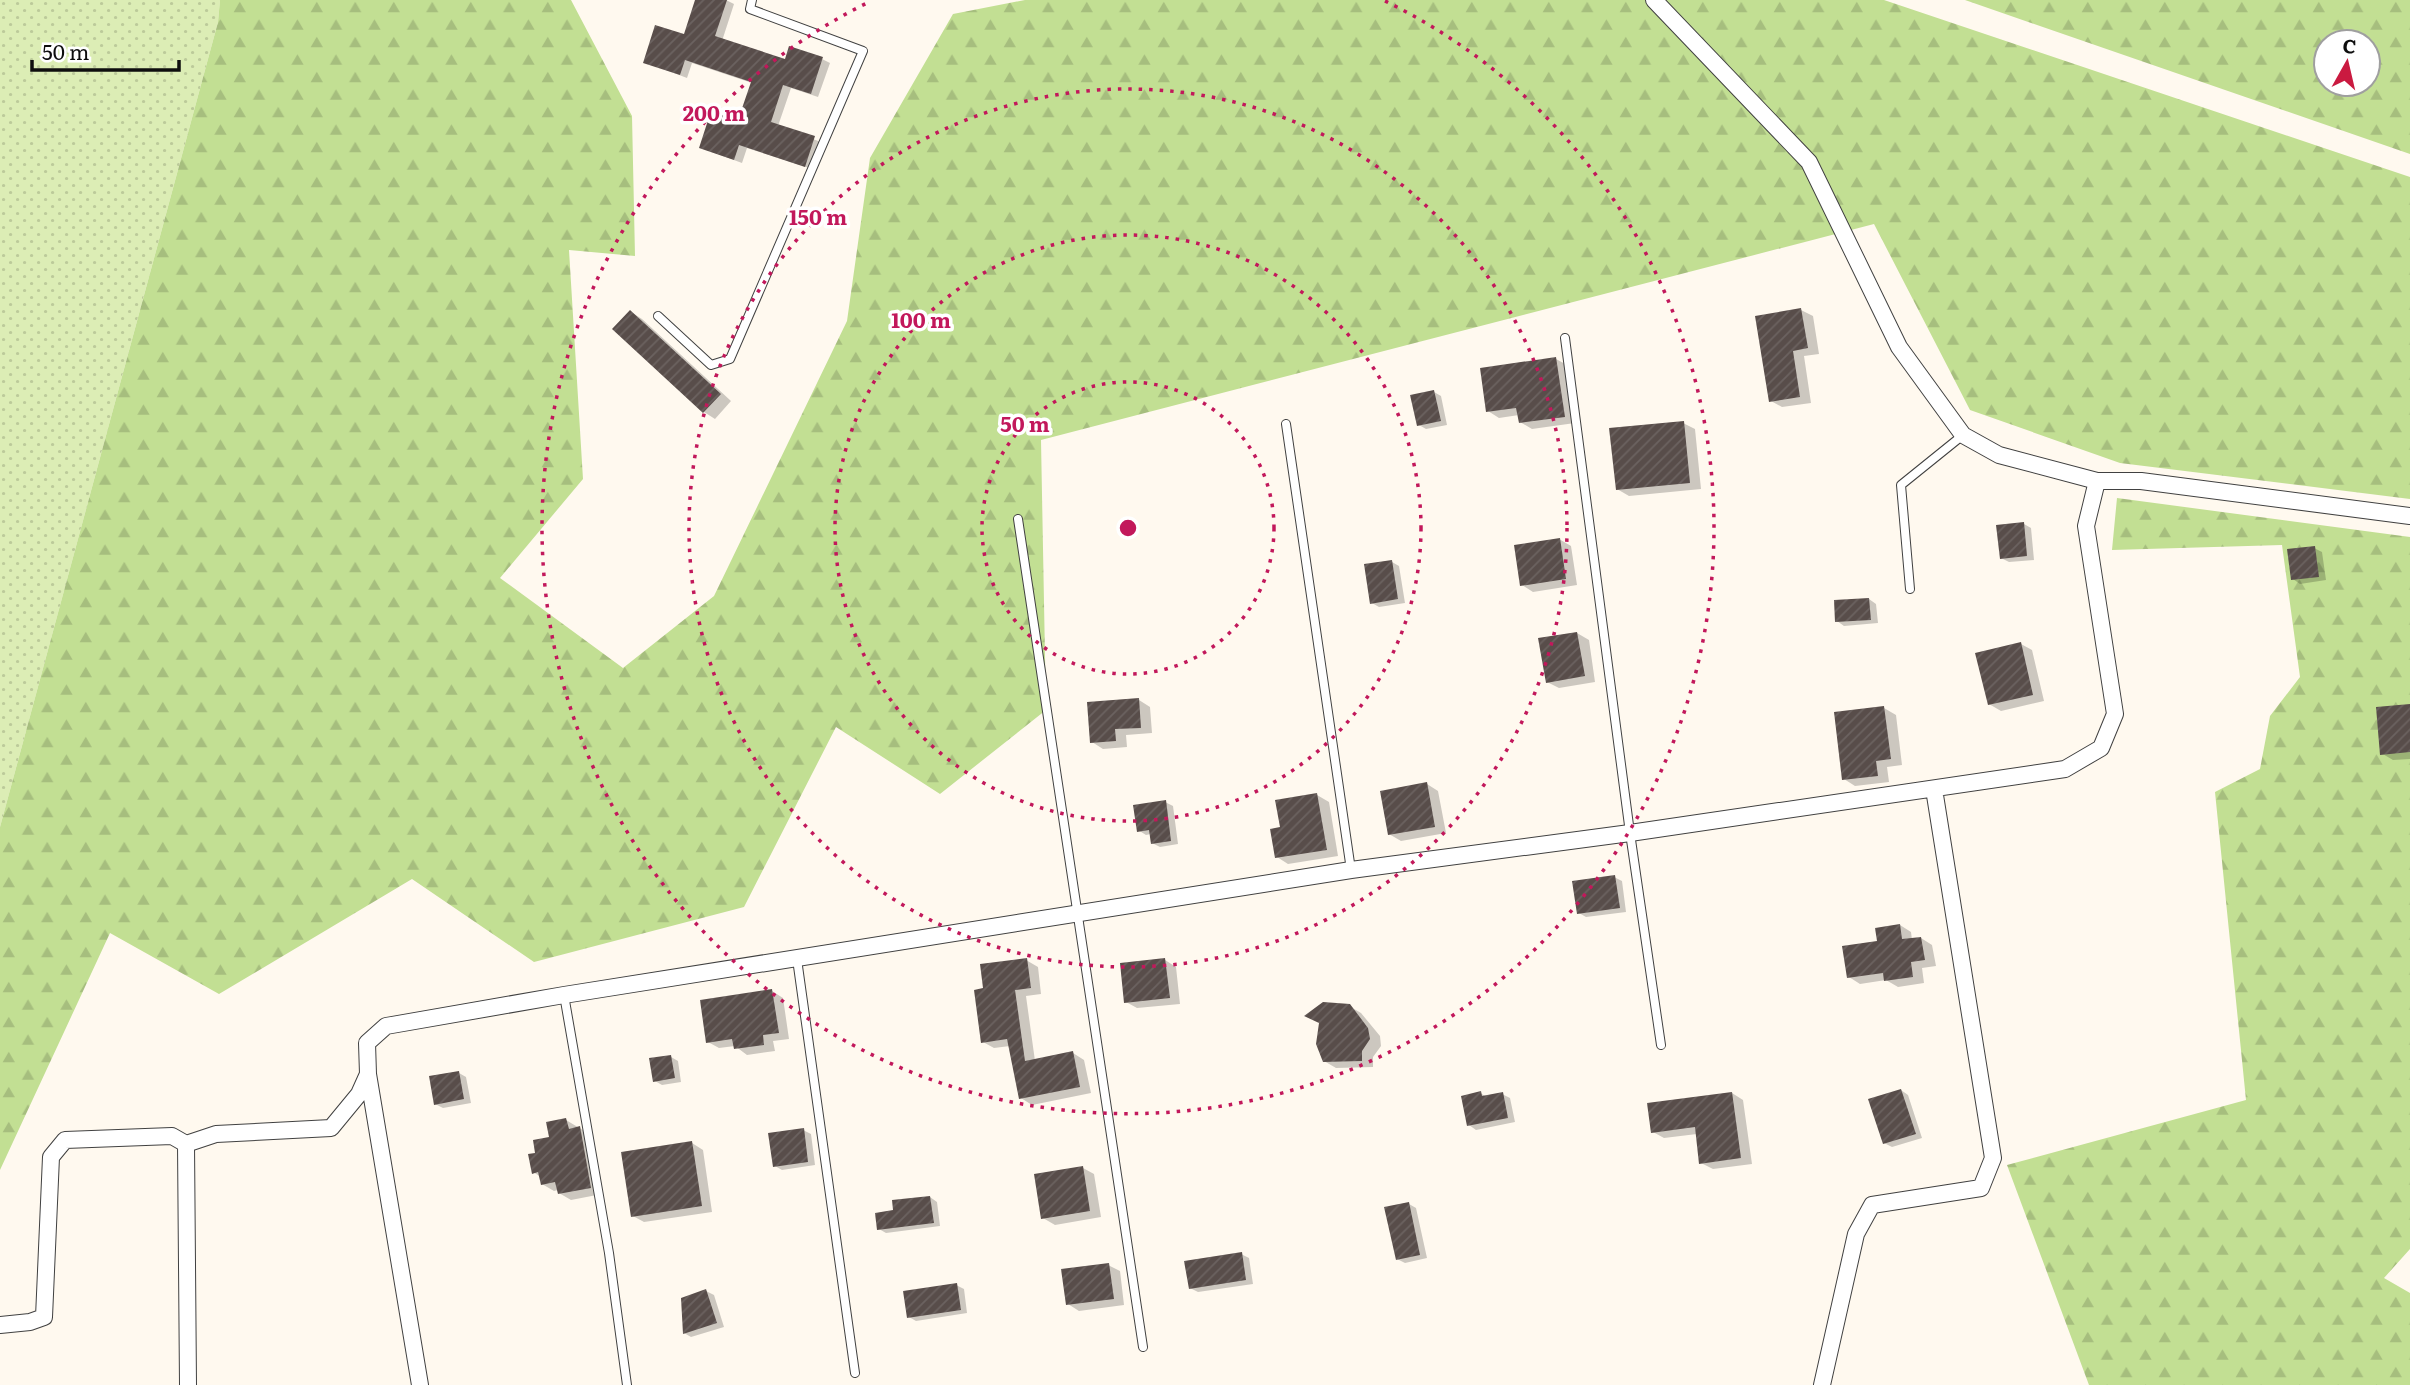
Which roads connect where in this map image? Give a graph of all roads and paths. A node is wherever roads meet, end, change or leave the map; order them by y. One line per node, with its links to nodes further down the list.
1 (752, 0): 3 (lane)
2 (1654, 0): 6 (street)
3 (659, 316)
4 (1565, 338): 12 (lane)
5 (1286, 424): 13 (lane)
6 (1963, 435): 7 (street); 10 (lane)
7 (2097, 481): 8 (street); 11 (street)
8 (2410, 516)
9 (1018, 519): 14 (lane)
10 (1910, 589)
11 (1934, 789): 12 (street); 26 (street)
12 (1630, 833): 13 (street); 17 (lane)
13 (1352, 870): 14 (street)
14 (1076, 915): 15 (street); 21 (lane)
15 (797, 959): 16 (street); 22 (lane)
16 (564, 995): 18 (street); 25 (lane)
17 (1661, 1045)
18 (368, 1074): 19 (street); 24 (street)
19 (186, 1144): 20 (street); 23 (street)
20 (0, 1325)
21 (1143, 1347)
22 (855, 1373)
23 (188, 1385)
24 (420, 1385)
25 (627, 1385)
26 (1822, 1385)

